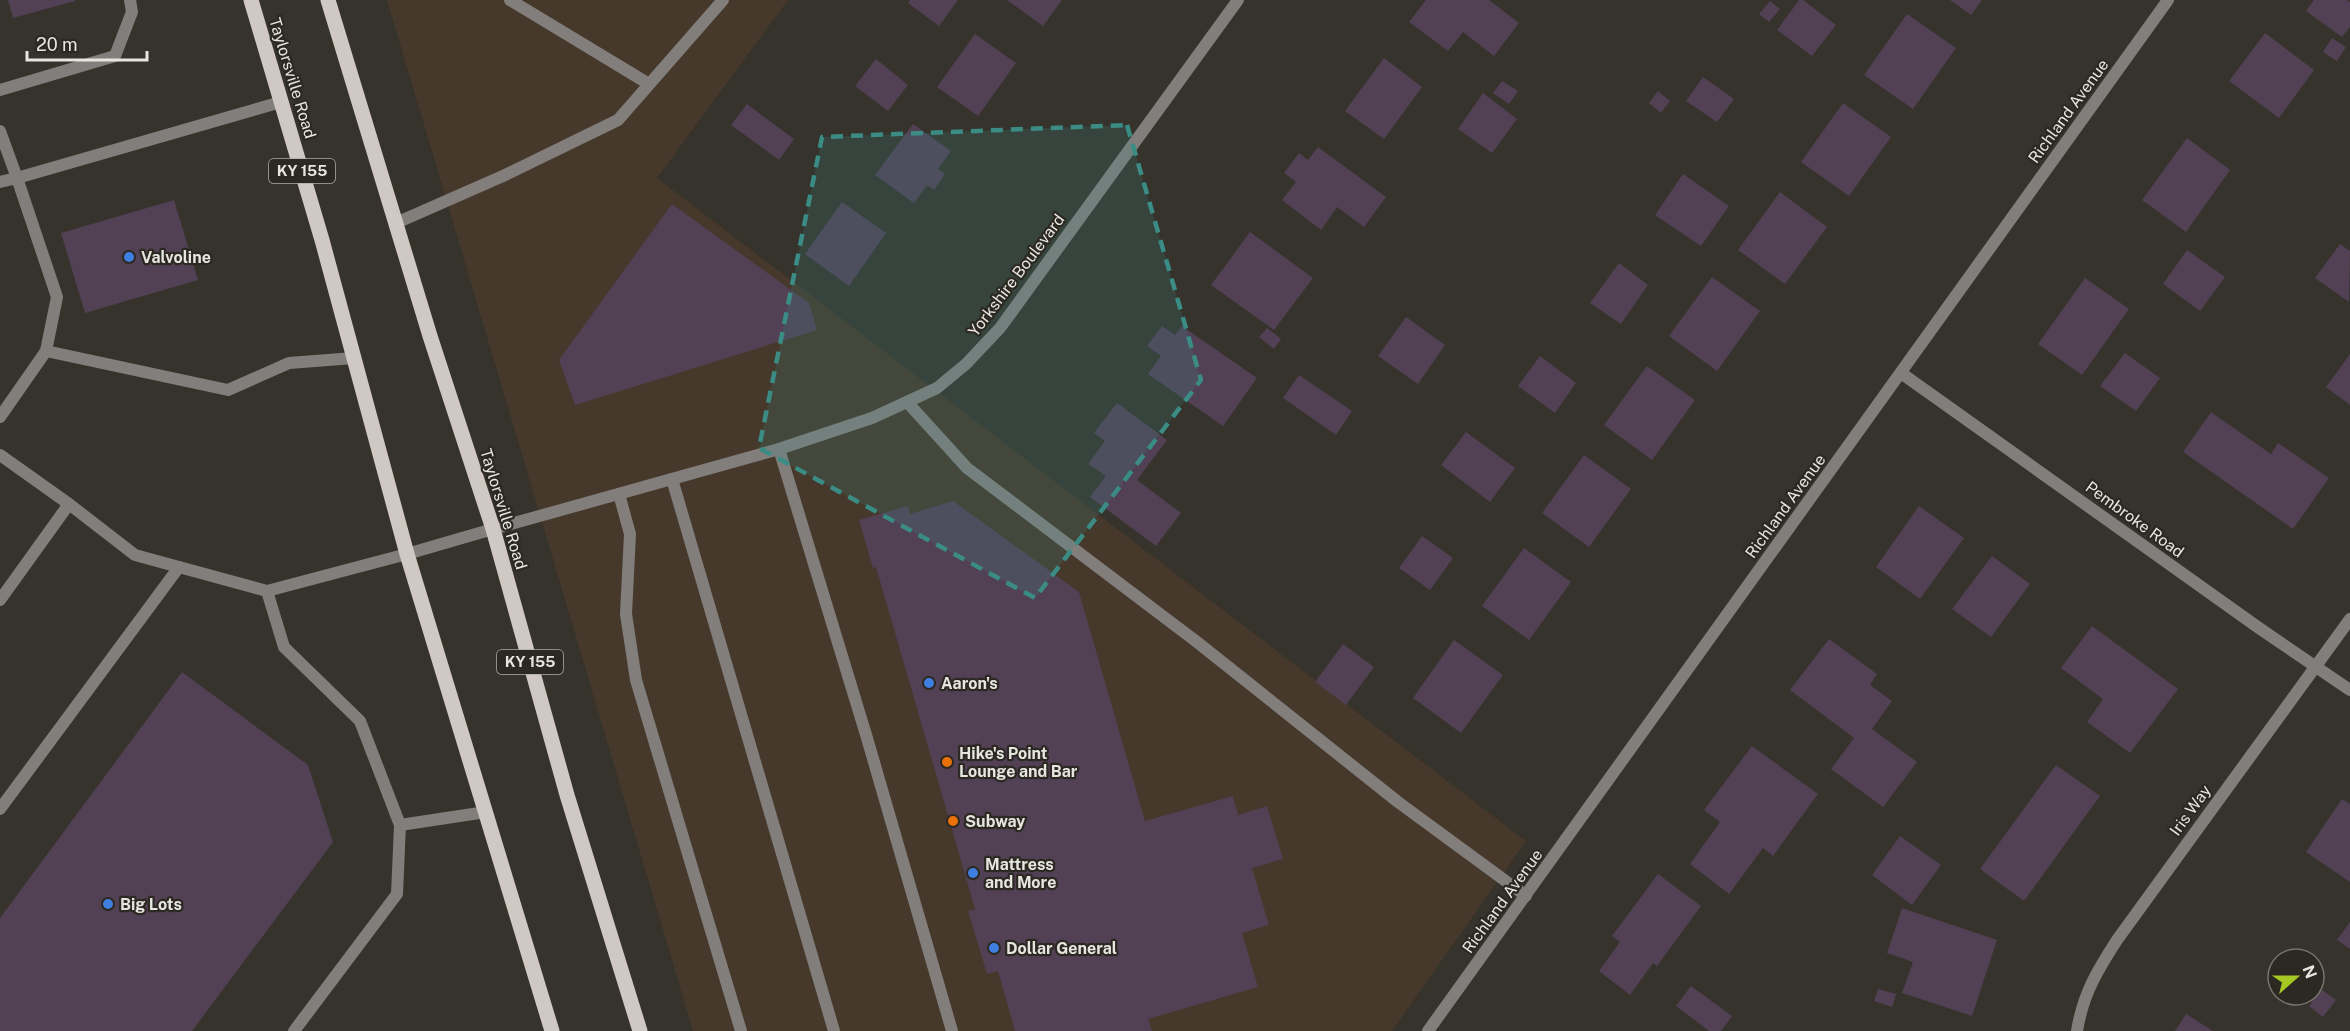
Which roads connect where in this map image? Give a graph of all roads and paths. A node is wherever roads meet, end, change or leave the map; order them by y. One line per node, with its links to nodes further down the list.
1 (130, 0): 9 (street)
2 (251, 0): 10 (main road, Taylorsville Road / KY 155)
3 (328, 0): 14 (main road, Taylorsville Road / KY 155)
4 (510, 0): 8 (street)
5 (723, 0): 8 (street)
6 (1238, 0): 18 (street, Yorkshire Boulevard)
7 (2168, 0): 17 (street, Richland Avenue)
8 (649, 84): 14 (street)
9 (0, 90)
10 (281, 102): 12 (street); 16 (main road, Taylorsville Road / KY 155)
11 (0, 131): 12 (street)
12 (17, 178): 13 (street); 15 (street)
13 (0, 182)
14 (396, 223): 25 (main road, Taylorsville Road / KY 155)
15 (46, 351): 16 (street); 19 (street)
16 (354, 358): 26 (main road, Taylorsville Road / KY 155)
17 (1901, 373): 31 (street, Pembroke Road); 36 (street, Richland Avenue)
18 (907, 402): 20 (street, Yorkshire Boulevard); 36 (street)
19 (0, 417)
20 (778, 448): 22 (street, Yorkshire Boulevard); 42 (street)
21 (0, 455): 24 (street)
22 (672, 479): 23 (street, Yorkshire Boulevard); 41 (street)
23 (618, 494): 25 (street, Yorkshire Boulevard); 40 (street)
24 (69, 504): 27 (street); 29 (street)
25 (492, 529): 26 (street, Yorkshire Boulevard); 39 (main road, Taylorsville Road / KY 155)
26 (407, 554): 28 (street, Yorkshire Boulevard); 34 (main road, Taylorsville Road / KY 155)
27 (179, 567): 28 (street); 33 (street)
28 (267, 591): 35 (street)
29 (0, 600)
30 (2350, 619): 31 (street, Iris Way)
31 (2314, 666): 32 (street, Pembroke Road); 44 (street, Iris Way)
32 (2350, 690)
33 (0, 809)
34 (486, 812): 35 (street); 38 (main road, Taylorsville Road / KY 155)
35 (400, 825): 37 (street)
36 (1526, 896): 43 (street, Richland Avenue)
37 (294, 1031)
38 (552, 1031)
39 (640, 1031)
40 (741, 1031)
41 (834, 1031)
42 (952, 1031)
43 (1428, 1031)
44 (2077, 1031)

